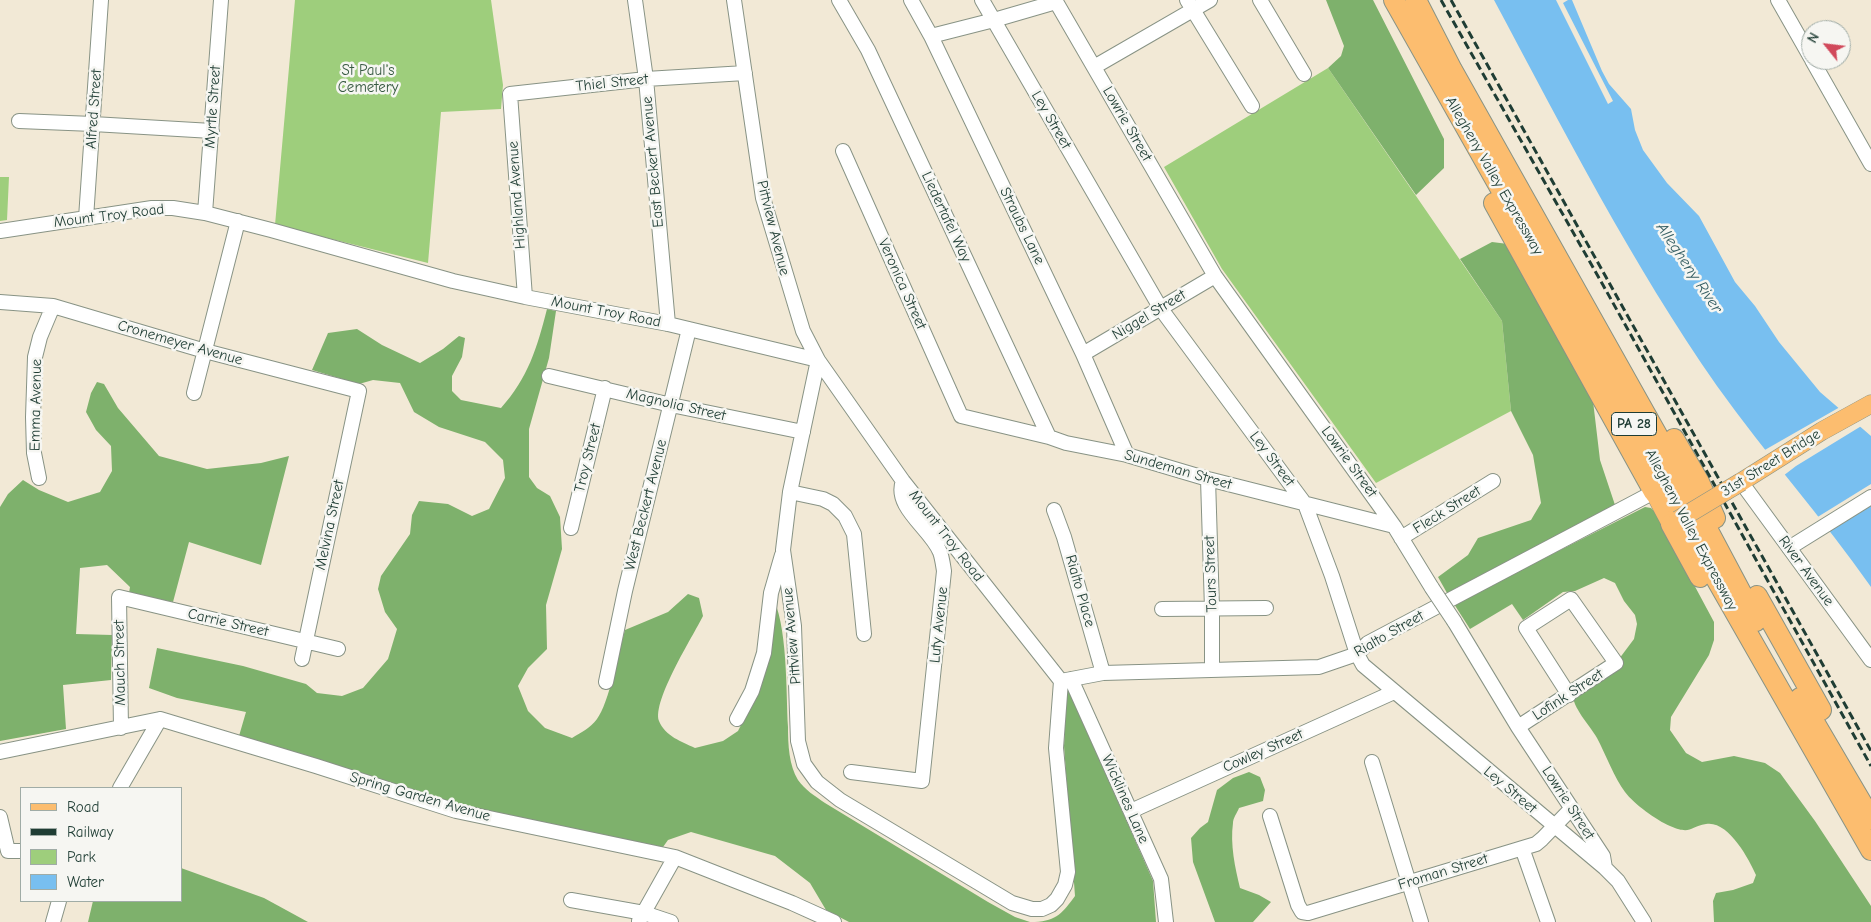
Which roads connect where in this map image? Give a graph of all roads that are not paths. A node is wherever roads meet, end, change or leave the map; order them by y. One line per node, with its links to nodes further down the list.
1 (101, 0): 28 (street, Alfred Street)
2 (221, 0): 29 (street, Myrtle Street)
3 (636, 0): 24 (street, East Beckert Avenue)
4 (734, 0): 22 (street, Pittview Avenue)
5 (839, 0): 54 (street, Liedertafel Way)
6 (911, 0): 18 (street, Straubs Lane)
7 (982, 0): 17 (street, Ley Street)
8 (1210, 0): 16 (street)
9 (1260, 0): 23 (street)
10 (1386, 0): 62 (highway)
11 (1394, 0): 105 (highway, Allegheny Valley Expressway / PA 28)
12 (1416, 0): 102 (highway, Allegheny Valley Expressway / PA 28)
13 (1422, 0): 64 (highway)
14 (1778, 0): 19 (street)
15 (1056, 1): 17 (street); 20 (street, Lowrie Street)
16 (1190, 5): 20 (street); 26 (street)
17 (994, 20): 18 (street); 40 (street, Ley Street)
18 (930, 36): 44 (street, Straubs Lane)
19 (1801, 40)
20 (1094, 67): 36 (street, Lowrie Street)
21 (1818, 70): 31 (street)
22 (745, 73): 24 (street, Thiel Street); 45 (street, Pittview Avenue)
23 (1304, 74)
24 (646, 79): 25 (street, Thiel Street); 41 (street, East Beckert Avenue)
25 (510, 94): 37 (street, Highland Avenue)
26 (1252, 106)
27 (18, 121): 28 (street)
28 (93, 124): 29 (street); 33 (street, Alfred Street)
29 (212, 131): 32 (street, Myrtle Street)
30 (843, 151): 52 (street, Veronica Street)
31 (1871, 164)
32 (205, 214): 33 (street, Mount Troy Road); 34 (street, Mount Troy Road)
33 (86, 218): 35 (street, Mount Troy Road)
34 (238, 221): 37 (street, Mount Troy Road); 43 (street)
35 (0, 231)
36 (1215, 276): 40 (street, Niggel Street); 68 (street, Lowrie Street)
37 (524, 297): 41 (street, Mount Troy Road)
38 (0, 302): 39 (street, Cronemeyer Avenue)
39 (53, 306): 43 (street, Cronemeyer Avenue); 56 (street, Emma Avenue)
40 (1161, 309): 44 (street, Niggel Street); 65 (street, Ley Street)
41 (668, 324): 42 (street, Mount Troy Road)
42 (689, 329): 45 (street, Mount Troy Road); 51 (street, West Beckert Avenue)
43 (205, 351): 48 (street, Cronemeyer Avenue); 49 (street)
44 (1083, 354): 55 (street, Straubs Lane)
45 (818, 360): 53 (street, Pittview Avenue); 58 (street, Mount Troy Road)
46 (549, 376): 47 (street, Magnolia Street)
47 (605, 388): 51 (street, Magnolia Street); 69 (street, Troy Street)
48 (359, 391): 78 (street, Melvina Street)
49 (194, 393)
50 (1871, 404): 60 (main road, 31st Street Bridge)
51 (671, 405): 53 (street, Magnolia Street); 86 (street, West Beckert Avenue)
52 (961, 416): 54 (street, Sundeman Street)
53 (803, 432): 61 (street, Pittview Avenue)
54 (1049, 437): 55 (street, Sundeman Street)
55 (1128, 455): 57 (street, Sundeman Street)
56 (39, 478)
57 (1208, 479): 65 (street, Sundeman Street); 75 (street, Tours Street)
58 (903, 481): 85 (street, Mount Troy Road); 95 (street, Luty Avenue)
59 (1494, 481): 70 (street, Fleck Street)
60 (1741, 482): 64 (main road, 31st Street Bridge, bridge); 71 (street, River Avenue)
61 (790, 492): 72 (street, Pittview Avenue); 77 (street)
62 (1654, 492): 67 (main road); 80 (street, Rialto Street)
63 (1871, 497): 71 (street)
64 (1708, 502): 67 (main road, 31st Street Bridge, bridge); 97 (highway)
65 (1305, 504): 68 (street, Sundeman Street); 80 (street, Ley Street)
66 (1054, 510): 84 (street, Rialto Place)
67 (1674, 522): 107 (highway)
68 (1394, 526): 70 (street, Lowrie Street)
69 (571, 528)
70 (1401, 538): 91 (street, Lowrie Street, bridge)
71 (1789, 548): 82 (street, River Avenue)
72 (783, 550): 85 (street, Pittview Avenue); 90 (street)
73 (119, 597): 78 (street, Carrie Street); 92 (street, Mauch Street)
74 (1266, 608): 75 (street)
75 (1212, 609): 76 (street); 83 (street, Tours Street)
76 (1162, 610)
77 (864, 634)
78 (305, 641): 79 (street, Carrie Street); 81 (street, Melvina Street)
79 (338, 648)
80 (1357, 654): 83 (street, Rialto Street); 87 (street, Ley Street)
81 (302, 659)
82 (1871, 660)
83 (1212, 670): 84 (street, Rialto Street)
84 (1103, 673): 85 (street, Rialto Street)
85 (1066, 680): 99 (street, Wicklines Lane)
86 (606, 682)
87 (1394, 692): 99 (street, Cowley Street); 103 (street, Ley Street)
88 (1569, 695): 88 (street, Lofink Street); 91 (street, Lofink Street)
89 (160, 719): 92 (street, Spring Garden Avenue); 96 (street); 108 (street, Spring Garden Avenue)
90 (737, 719)
91 (1518, 727): 98 (street, Lowrie Street)
92 (121, 728): 93 (street, Spring Garden Avenue)
93 (0, 752)
94 (1372, 762): 110 (street)
95 (850, 772)
96 (121, 787)
97 (1871, 808)
98 (1571, 809): 103 (street, Froman Street); 109 (street, Lowrie Street)
99 (1131, 811): 117 (street, Wicklines Lane)
100 (1270, 816): 110 (street, Froman Street)
101 (0, 817): 106 (street)
102 (1871, 819)
103 (1553, 826): 104 (street, Froman Street); 109 (street, Ley Street)
104 (1522, 848): 110 (street, Froman Street); 119 (street)
105 (1871, 850)
106 (14, 851)
107 (1871, 855)
108 (676, 857): 113 (street); 116 (street, Spring Garden Avenue)
109 (1605, 868): 120 (street, Lowrie Street)
110 (1409, 882): 118 (street)
111 (571, 900): 113 (street)
112 (59, 902): 114 (street)
113 (641, 918): 115 (street)
114 (53, 922)
115 (671, 922)
116 (834, 922)
117 (1166, 922)
118 (1422, 922)
119 (1548, 922)
120 (1644, 922)

